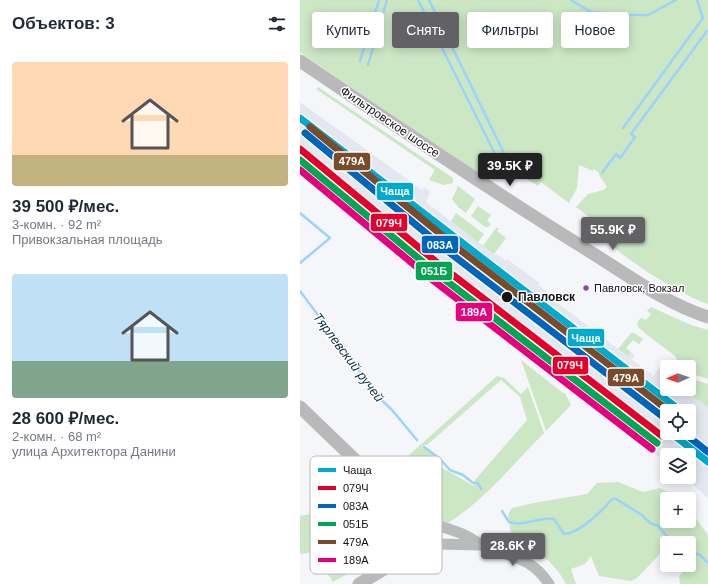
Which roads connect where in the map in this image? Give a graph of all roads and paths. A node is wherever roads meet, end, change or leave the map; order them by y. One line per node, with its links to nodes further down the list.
1 (300, 61): 2 (main road, Фильтровское шоссе)
2 (708, 317)
3 (300, 407): 4 (main road)
4 (351, 456)
5 (442, 527): 7 (street)
6 (442, 543): 7 (street)
7 (482, 545): 10 (street)
8 (376, 574): 9 (main road)
9 (359, 584)
10 (549, 584)

